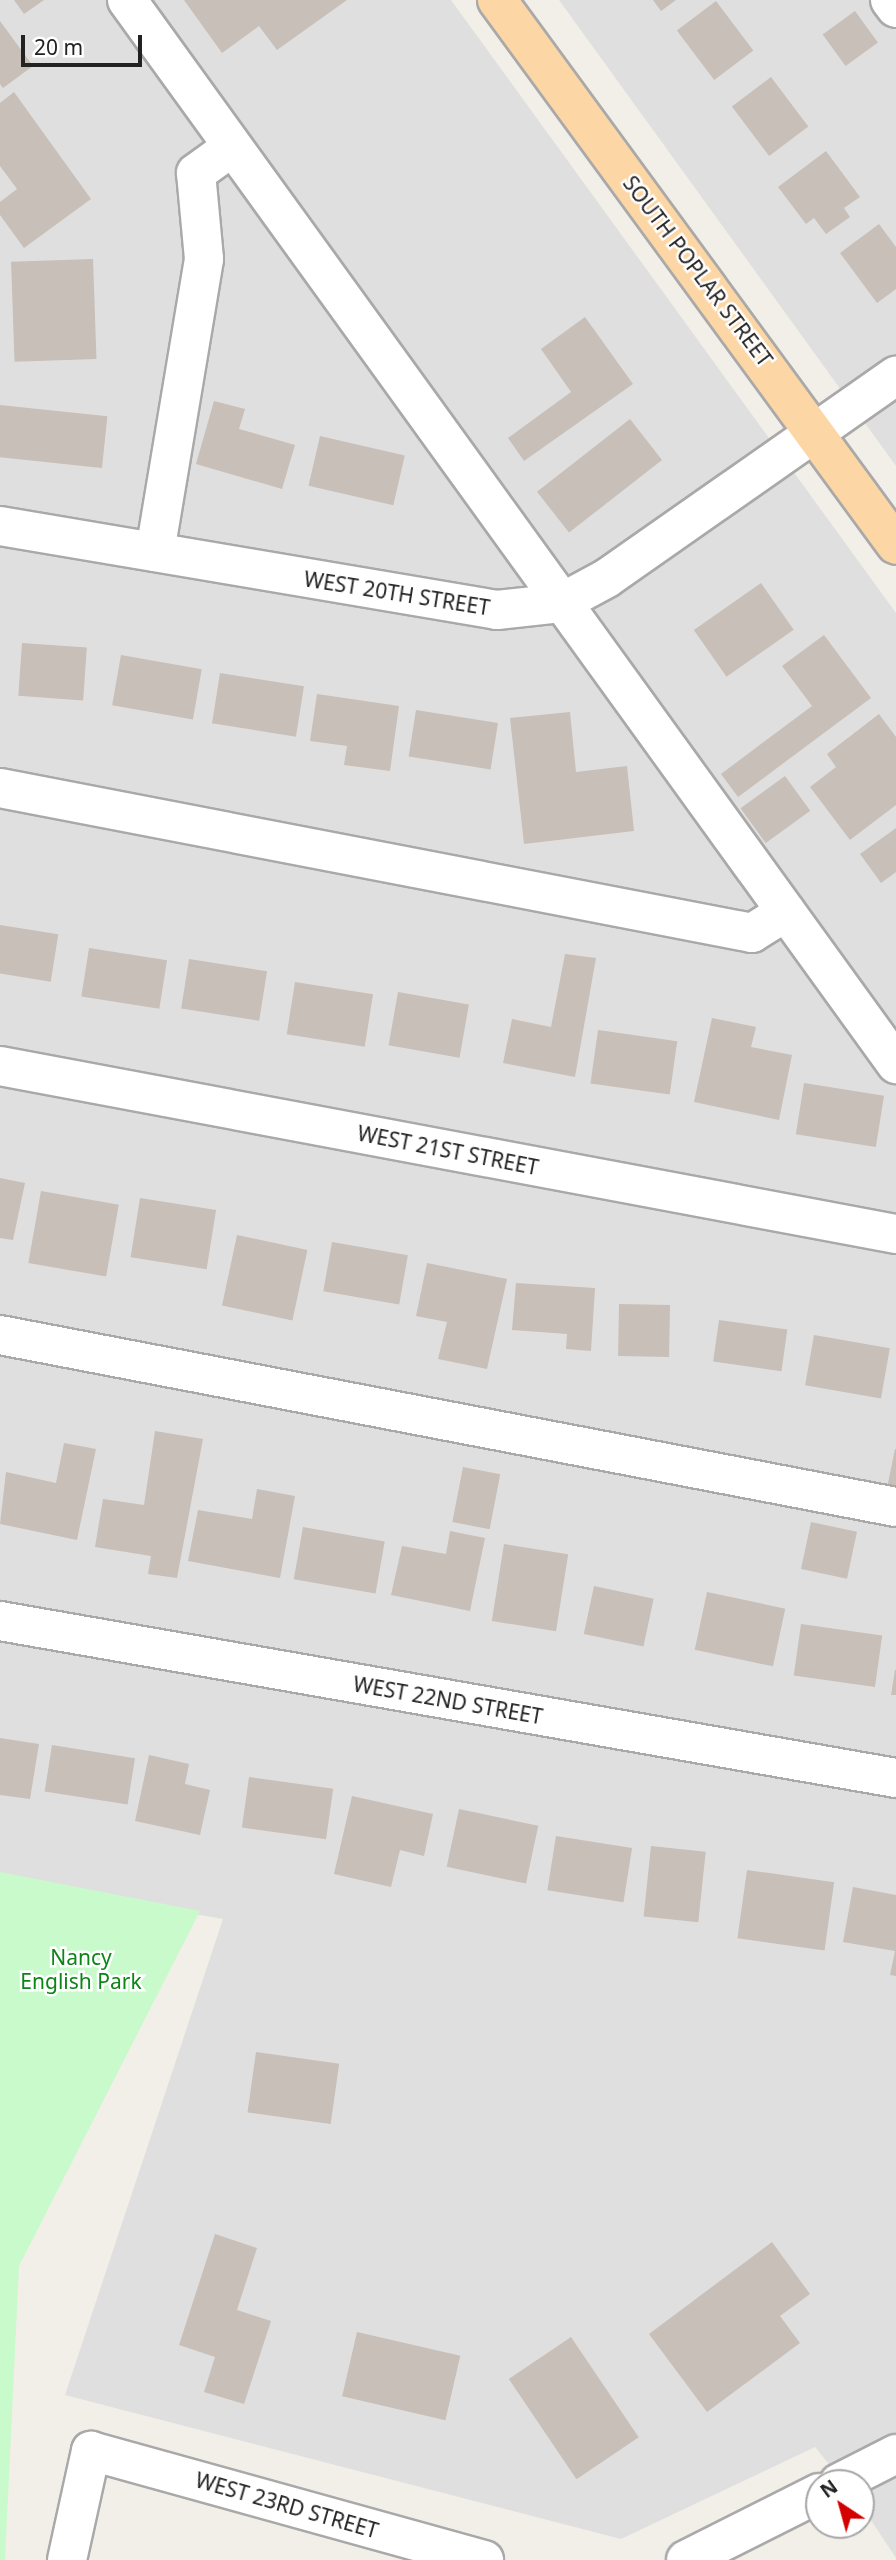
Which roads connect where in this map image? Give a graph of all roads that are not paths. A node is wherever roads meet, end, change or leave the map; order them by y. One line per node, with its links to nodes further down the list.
1 (127, 0): 5 (street)
2 (497, 0): 7 (main road, SOUTH POPLAR STREET)
3 (890, 0): 4 (street)
4 (896, 8)
5 (232, 147): 10 (street); 11 (street)
6 (896, 376): 7 (street, WEST 20TH STREET)
7 (818, 433): 9 (main road, SOUTH POPLAR STREET); 11 (street, WEST 20TH STREET)
8 (0, 526): 10 (street, WEST 20TH STREET)
9 (896, 545)
10 (155, 552): 11 (street, WEST 20TH STREET)
11 (561, 603): 13 (street)
12 (0, 789): 13 (street)
13 (786, 912): 14 (street)
14 (896, 1064)
15 (0, 1066): 16 (street, WEST 21ST STREET)
16 (896, 1234)
17 (0, 1335): 18 (street)
18 (896, 1507)
19 (0, 1621): 20 (street, WEST 22ND STREET)
20 (896, 1778)
21 (896, 2454): 22 (street)
22 (867, 2469)
23 (805, 2500): 26 (street)
24 (67, 2560): 25 (street, WEST 23RD STREET)
25 (484, 2560)
26 (686, 2560)

